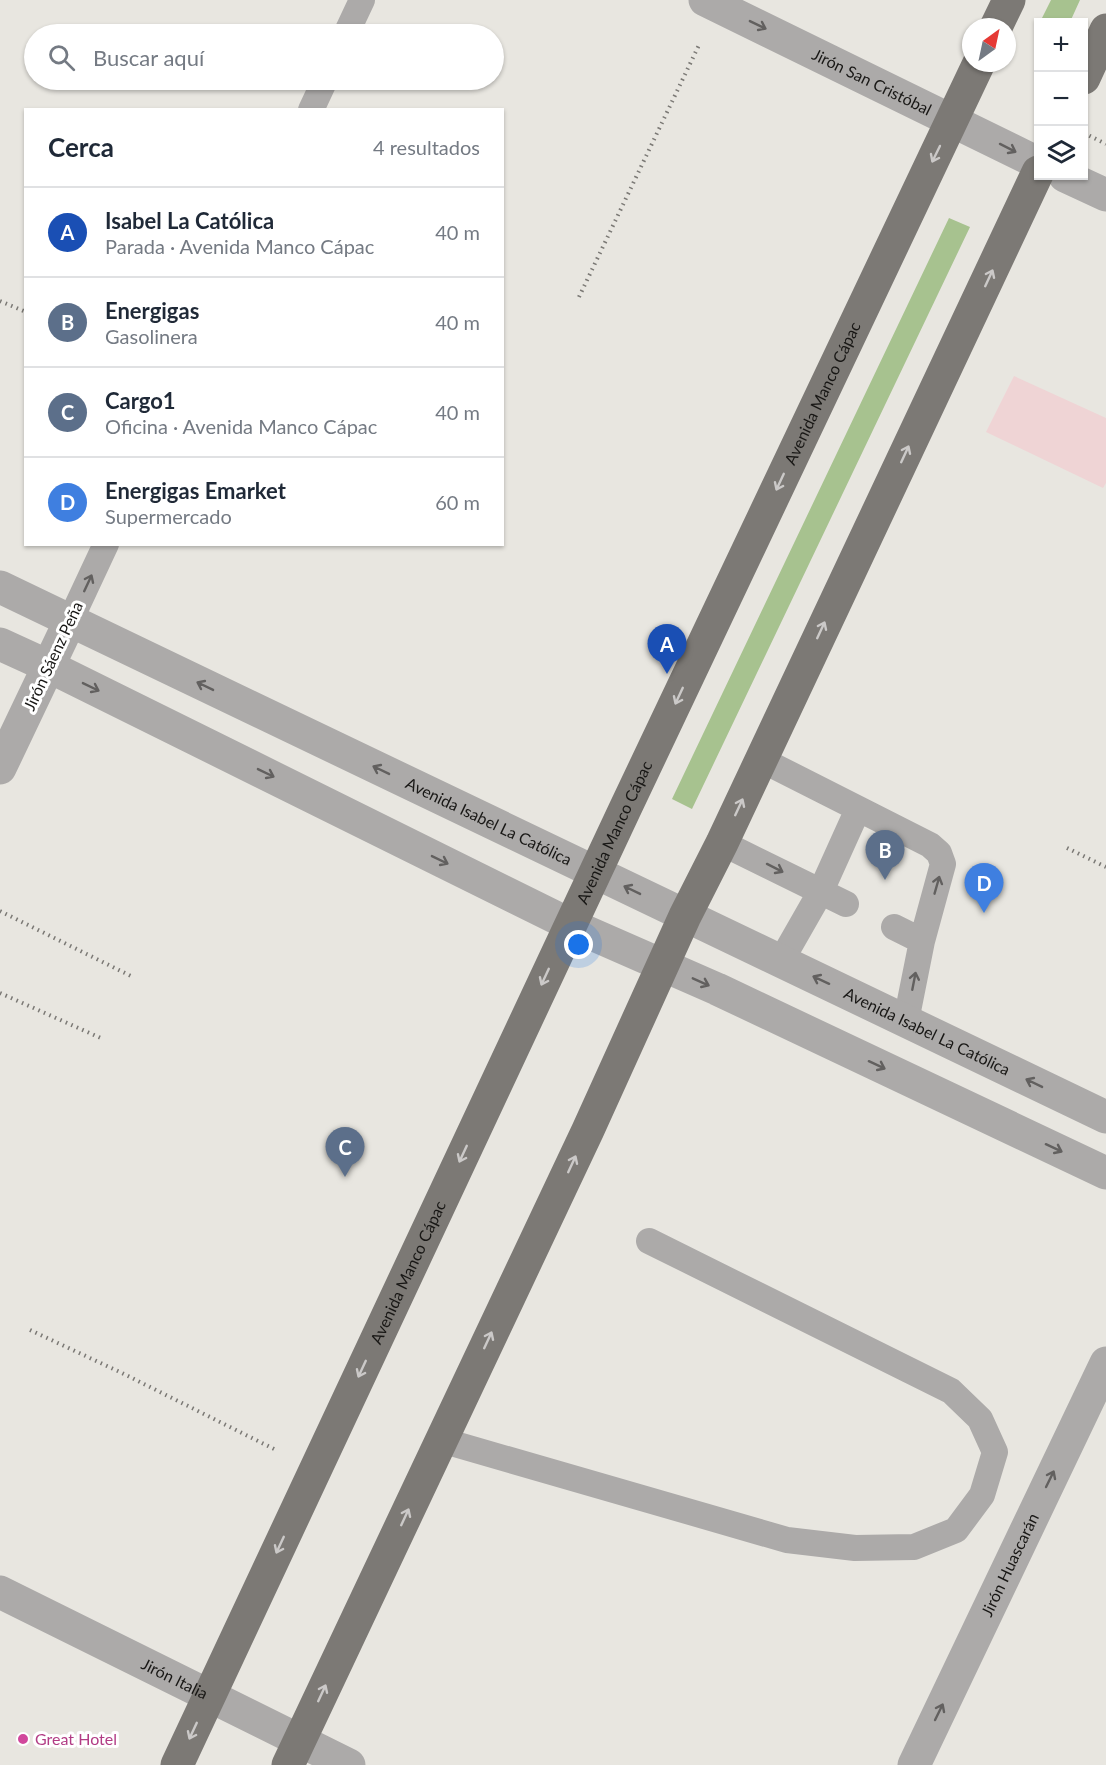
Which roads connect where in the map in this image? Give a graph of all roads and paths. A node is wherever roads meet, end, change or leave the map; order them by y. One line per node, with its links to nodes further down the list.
1 (362, 0): 5 (lane)
2 (1009, 0): 4 (main road)
3 (711, 3): 11 (street, Jirón San Cristóbal, one-way to 11); 18 (path)
4 (1000, 18)
5 (351, 24)
6 (1106, 30): 8 (main road)
7 (975, 72): 11 (main road, Avenida Manco Cápac)
8 (1086, 72)
9 (320, 90): 10 (lane)
10 (312, 108)
11 (952, 120): 14 (street, Jirón San Cristóbal, one-way to 14); 32 (main road, Avenida Manco Cápac, one-way to 32)
12 (1088, 135): 13 (path)
13 (1106, 144)
14 (1034, 161)
15 (1034, 180): 26 (main road, one-way to 15)
16 (1074, 180): 17 (street)
17 (1106, 195)
18 (579, 297)
19 (0, 301): 20 (path)
20 (24, 311)
21 (105, 546): 23 (lane, Jirón Sáenz Peña, one-way to 21)
22 (0, 587): 23 (street, Avenida Isabel La Católica)
23 (70, 621): 25 (street, Jirón Sáenz Peña); 32 (street, Avenida Isabel La Católica, one-way to 23)
24 (0, 644): 25 (street)
25 (48, 666): 27 (street, Jirón Sáenz Peña); 37 (street, one-way to 37)
26 (760, 759): 28 (lane); 29 (main road, one-way to 26)
27 (0, 768)
28 (858, 808): 33 (lane); 39 (lane, one-way to 28)
29 (722, 843): 33 (lane, one-way to 33); 36 (main road)
30 (1067, 848): 31 (path)
31 (1106, 867)
32 (595, 873): 36 (street, Avenida Isabel La Católica, one-way to 32); 37 (main road, Avenida Manco Cápac)
33 (820, 891): 34 (lane); 40 (lane)
34 (846, 904)
35 (0, 911): 42 (path)
36 (685, 916): 40 (street, Avenida Isabel La Católica); 41 (main road)
37 (570, 925): 41 (street); 52 (main road, Avenida Manco Cápac, one-way to 52)
38 (894, 927): 39 (lane)
39 (922, 941): 44 (lane, one-way to 39)
40 (781, 961): 44 (street, Avenida Isabel La Católica, one-way to 40)
41 (663, 966): 47 (street, one-way to 47); 51 (main road, one-way to 41)
42 (131, 976)
43 (0, 993): 45 (path)
44 (906, 1021): 46 (street, Avenida Isabel La Católica, one-way to 44)
45 (103, 1039)
46 (1106, 1117)
47 (1106, 1173)
48 (649, 1240): 51 (lane)
49 (30, 1330): 52 (path)
50 (1106, 1363): 58 (street, Jirón Huascarán, one-way to 50)
51 (441, 1440): 55 (main road, one-way to 51)
52 (315, 1469): 54 (main road, Avenida Manco Cápac, one-way to 54)
53 (0, 1592): 54 (street, Jirón Italia)
54 (209, 1696): 55 (street, Jirón Italia); 56 (main road, Avenida Manco Cápac, one-way to 56)
55 (294, 1753): 57 (street, Jirón Italia)
56 (177, 1765)
57 (349, 1765)
58 (914, 1765)

